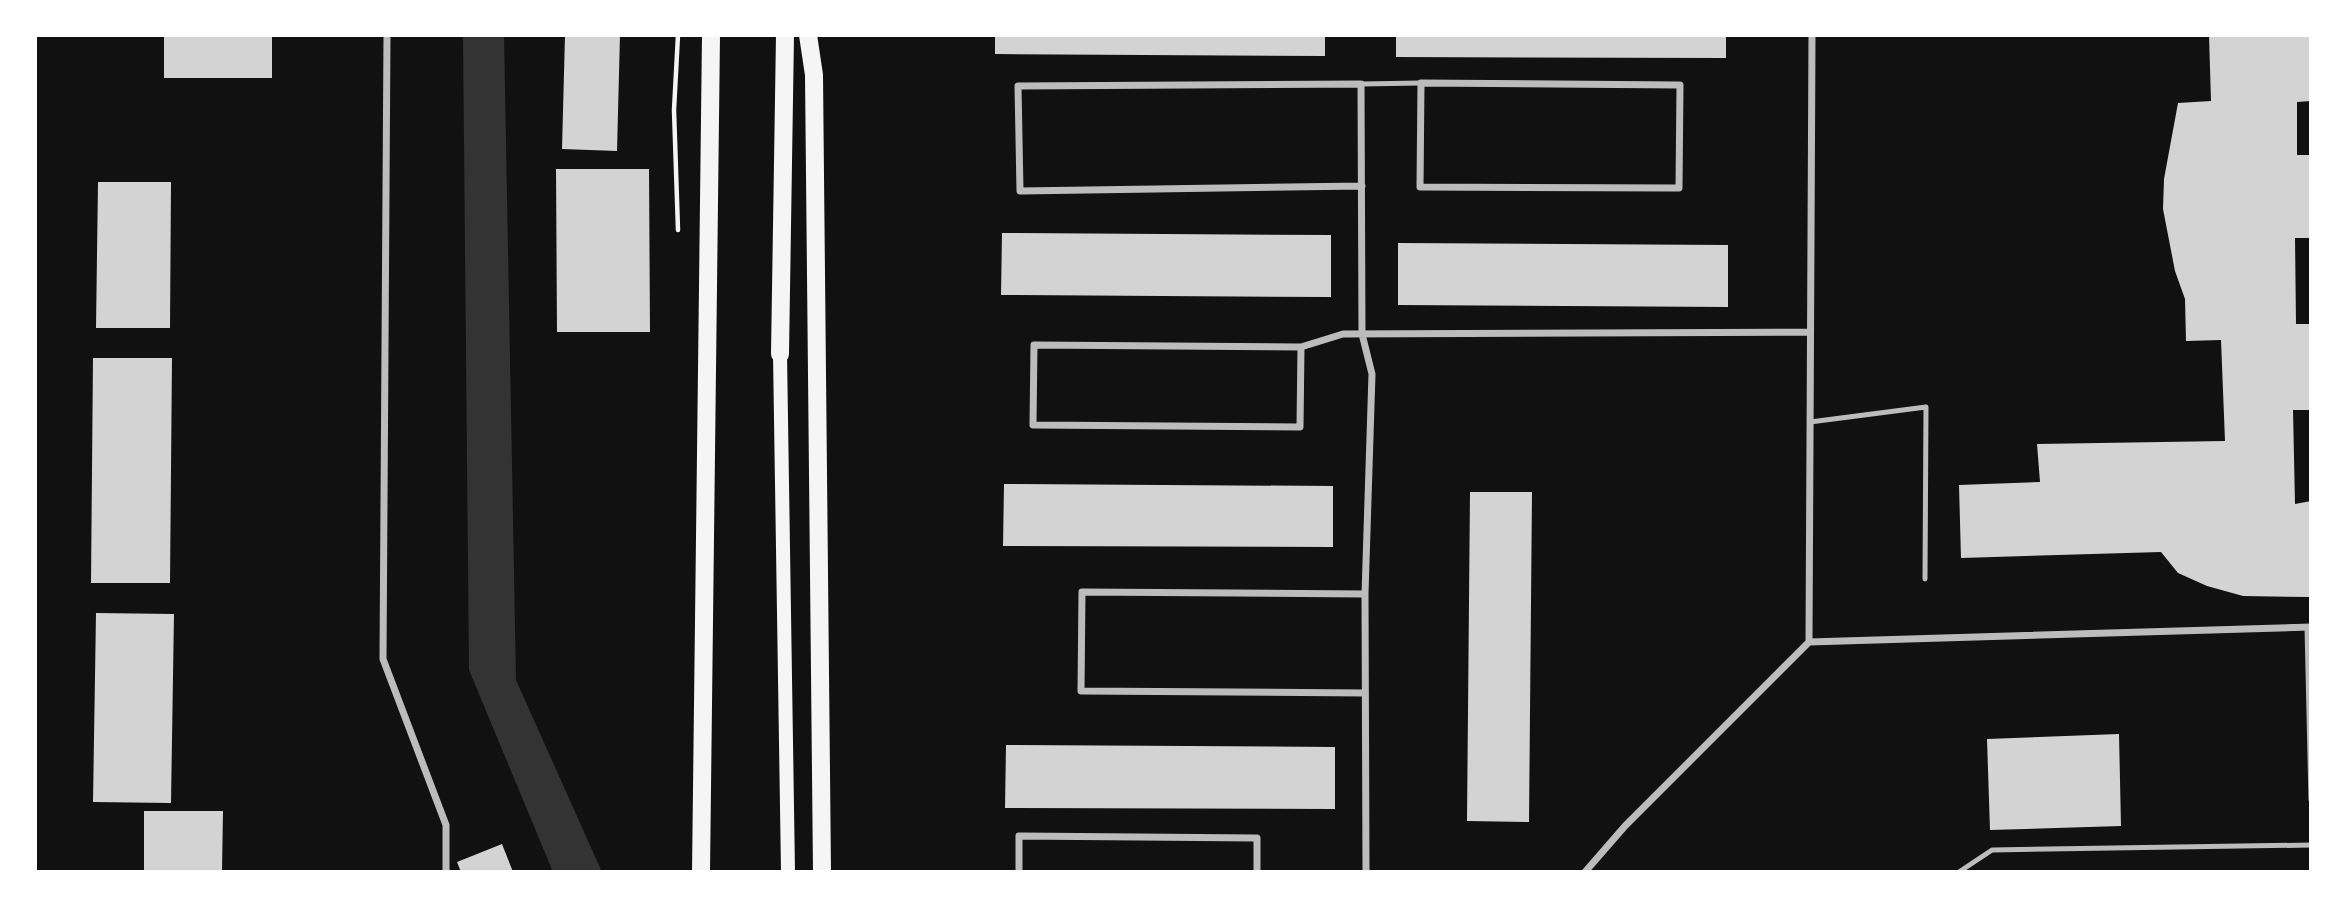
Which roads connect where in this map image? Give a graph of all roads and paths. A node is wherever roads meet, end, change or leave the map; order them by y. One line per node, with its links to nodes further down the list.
1 (387, 35): 21 (street)
2 (710, 35): 22 (main road)
3 (785, 35): 12 (main road)
4 (808, 35): 24 (main road)
5 (1812, 35): 9 (street)
6 (1421, 83): 6 (street); 7 (lane)
7 (1361, 84): 8 (street); 8 (street)
8 (1362, 186): 10 (street)
9 (1810, 332): 10 (street); 13 (street)
10 (1362, 334): 11 (street); 15 (street)
11 (1301, 347): 11 (street)
12 (780, 355): 23 (main road)
13 (1810, 422): 14 (lane); 17 (street)
14 (1925, 579)
15 (1365, 594): 18 (street); 18 (street)
16 (2309, 627): 17 (street); 19 (lane)
17 (1809, 642): 28 (street)
18 (1365, 693): 27 (street)
19 (2311, 800)
20 (2311, 845): 29 (lane)
21 (446, 872)
22 (701, 872)
23 (788, 872)
24 (822, 872)
25 (1019, 872): 26 (street)
26 (1257, 872)
27 (1366, 872)
28 (1585, 872)
29 (1959, 872)

